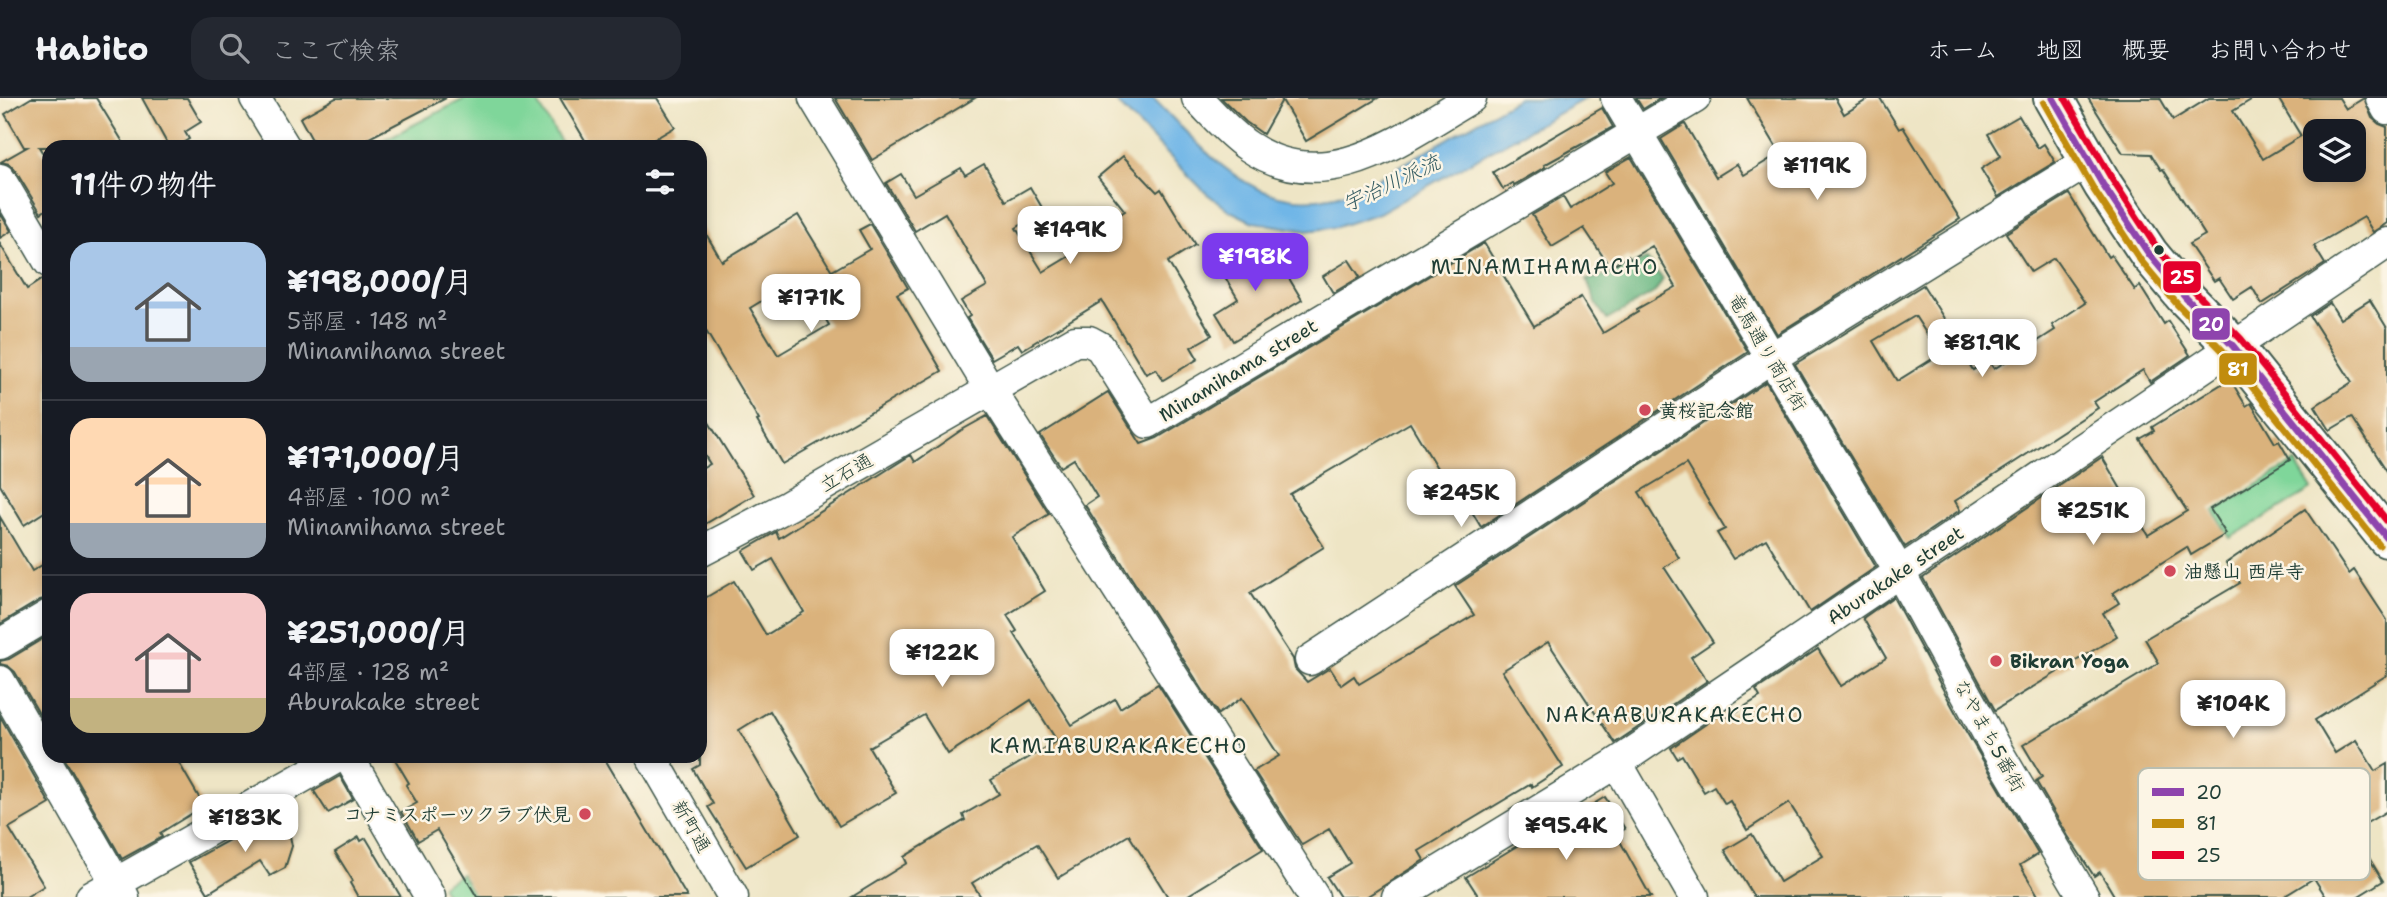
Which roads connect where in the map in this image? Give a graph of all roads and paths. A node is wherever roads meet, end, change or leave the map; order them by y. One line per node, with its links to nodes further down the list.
1 (255, 98): 11 (street)
2 (814, 98): 18 (street)
3 (1197, 98): 4 (street)
4 (1471, 98)
5 (1695, 98): 10 (street, Minamihama street)
6 (2053, 98): 12 (main road)
7 (2381, 98): 9 (street)
8 (1617, 100): 10 (street, 竜馬通り商店街)
9 (2387, 109)
10 (1638, 132): 17 (street, 竜馬通り商店街); 18 (street, Minamihama street)
11 (281, 140)
12 (2089, 161): 16 (main road); 17 (street)
13 (0, 179): 15 (street)
14 (2387, 243): 16 (street, Aburakake street)
15 (42, 250)
16 (2233, 346): 19 (main road); 21 (street, Aburakake street)
17 (1771, 358): 21 (street, 竜馬通り商店街); 24 (street)
18 (990, 389): 20 (street, 立石通); 35 (street)
19 (2387, 538)
20 (707, 548)
21 (1899, 571): 31 (street, Aburakake street); 38 (street, なやまち5番街)
22 (42, 619): 23 (street)
23 (0, 644)
24 (1310, 660)
25 (0, 681): 26 (street)
26 (42, 762)
27 (43, 763): 32 (street)
28 (328, 763): 32 (street)
29 (352, 763): 33 (street)
30 (655, 763): 34 (street, 新町通)
31 (1617, 763): 36 (street, Aburakake street); 37 (street)
32 (110, 892)
33 (430, 897)
34 (733, 897)
35 (1314, 897)
36 (1397, 897)
37 (1694, 897)
38 (2084, 897)

